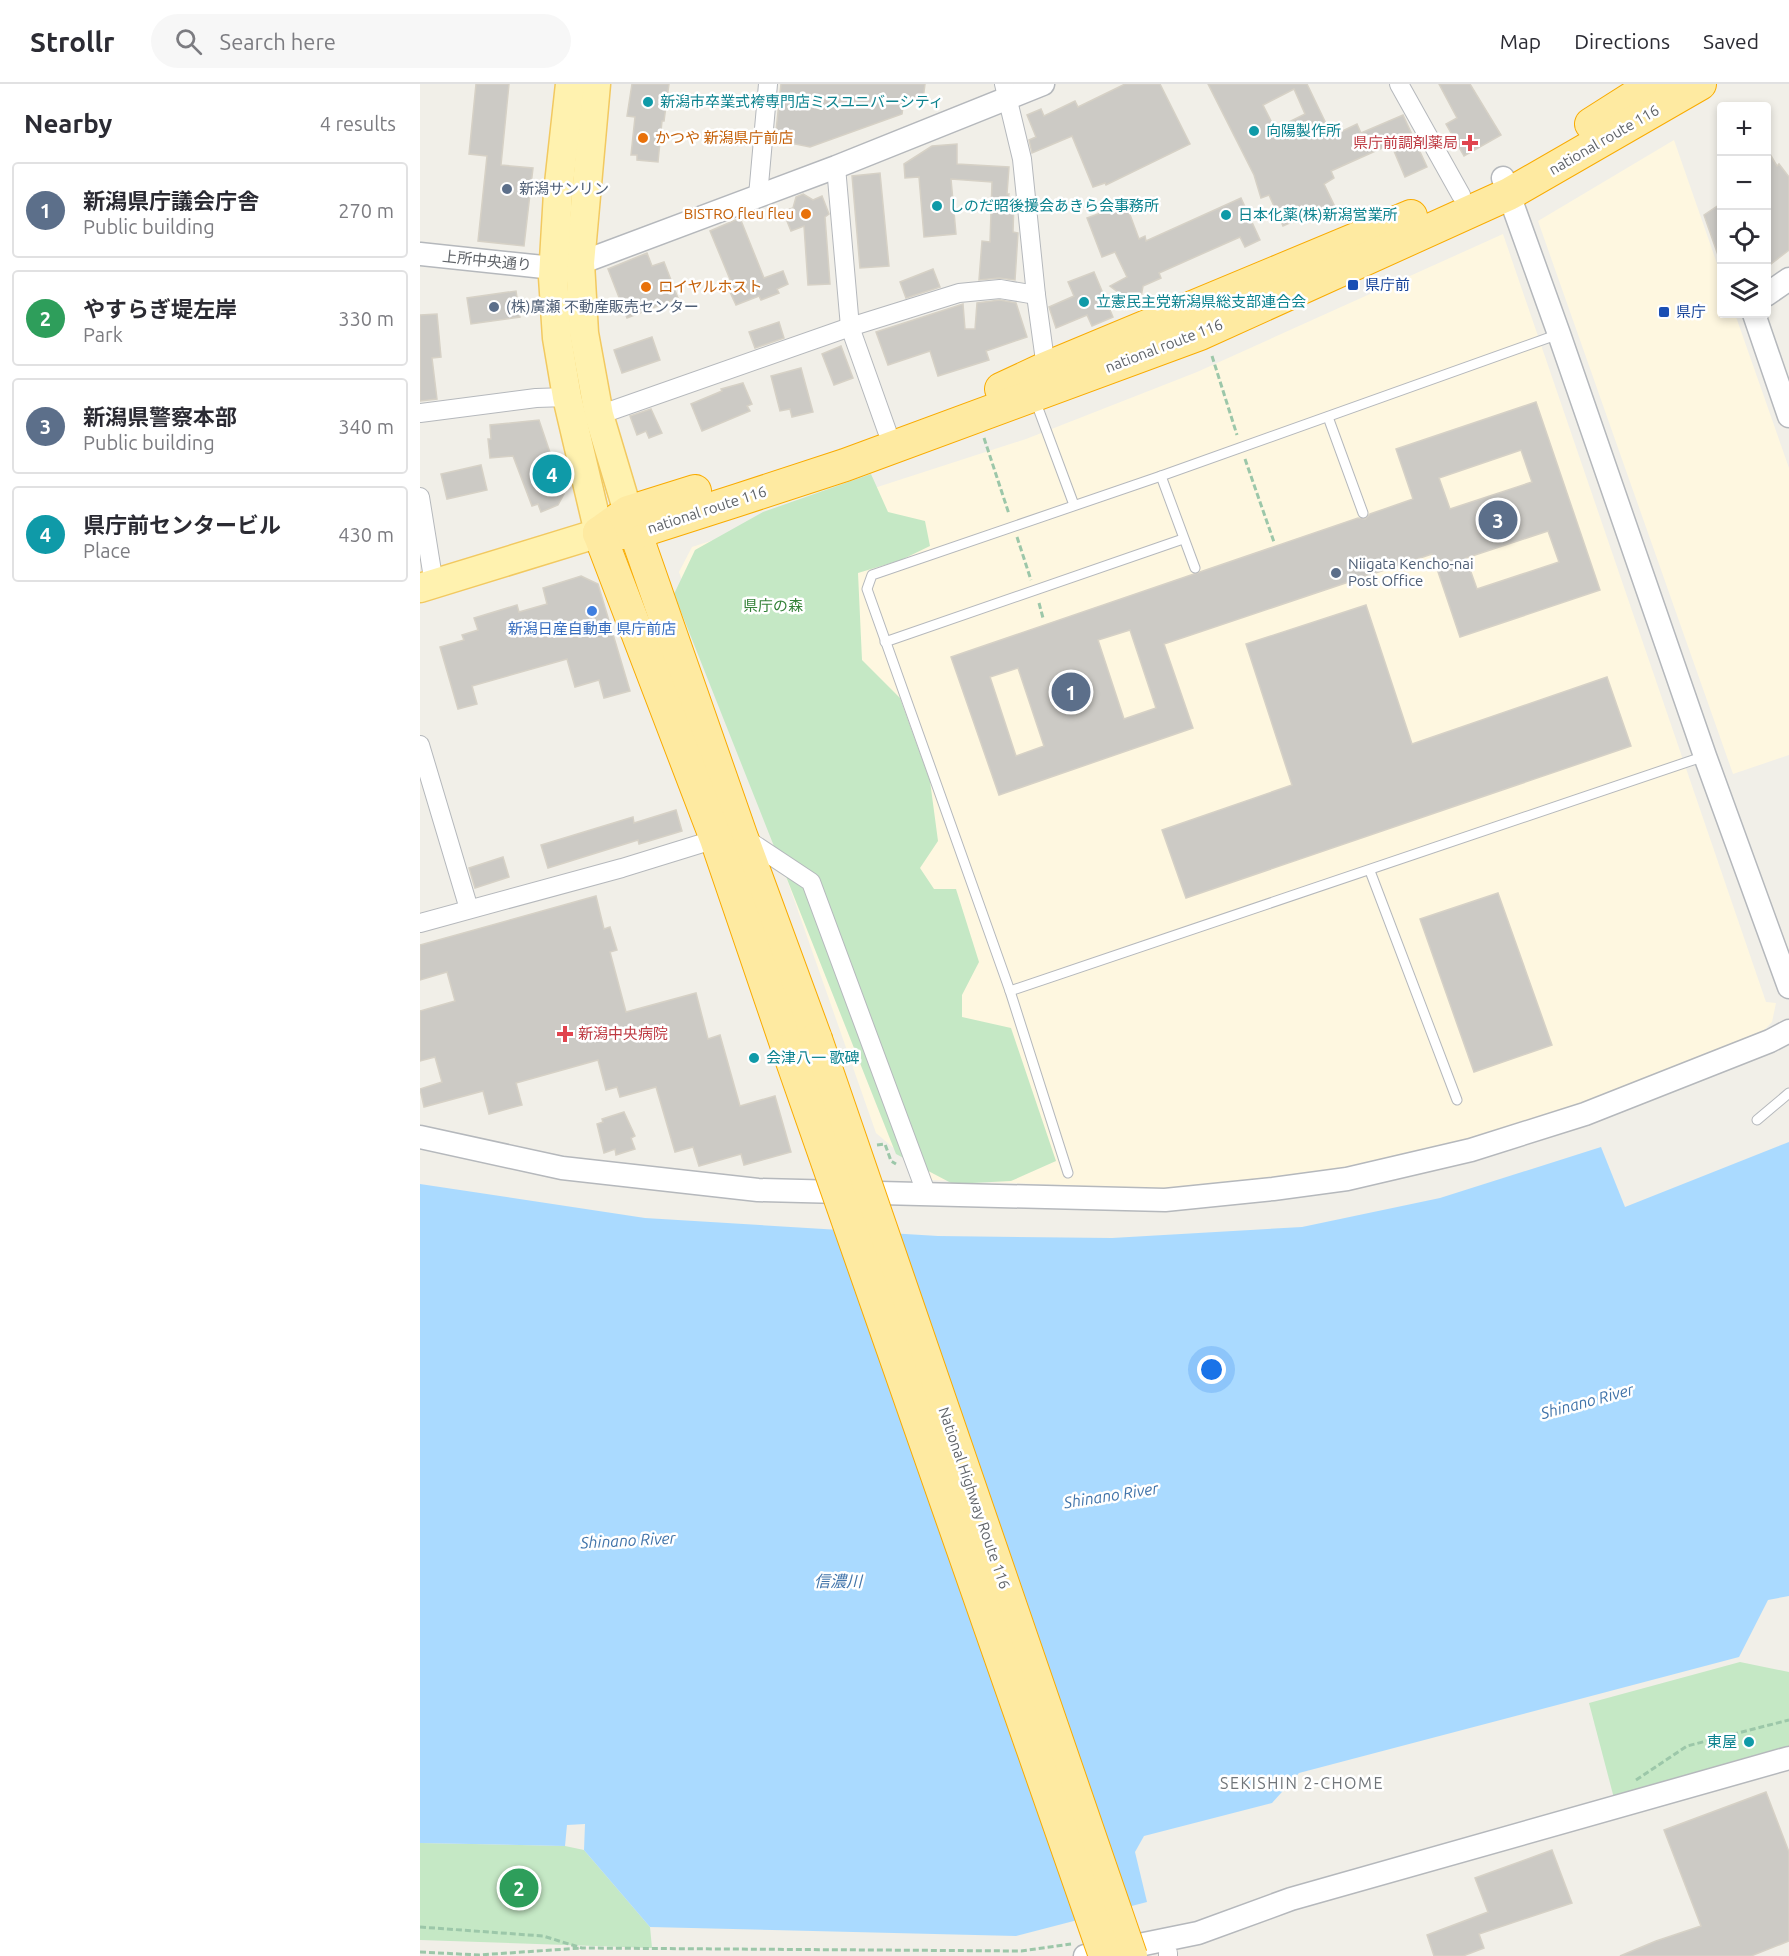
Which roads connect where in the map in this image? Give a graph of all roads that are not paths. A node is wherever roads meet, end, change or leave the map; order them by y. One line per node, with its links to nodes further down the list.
1 (570, 84): 14 (main road)
2 (596, 84): 14 (main road)
3 (768, 84): 12 (street)
4 (1043, 84): 8 (street)
5 (1399, 84): 11 (street)
6 (1654, 84): 10 (highway, national route 116)
7 (1700, 84): 10 (highway, national route 116)
8 (1006, 91): 9 (street); 17 (street)
9 (836, 167): 12 (street); 19 (street)
10 (1506, 186): 11 (highway, national route 116); 20 (street); 21 (highway, national route 116)
11 (1461, 195): 21 (highway, national route 116)
12 (758, 196): 14 (street)
13 (420, 254): 14 (street, 上所中央通り)
14 (567, 266): 22 (main road); 24 (main road)
15 (1789, 279): 16 (street)
16 (1771, 292)
17 (1036, 295): 19 (street); 21 (street)
18 (1755, 318): 25 (street)
19 (850, 327): 24 (street); 27 (street)
20 (1559, 334): 26 (lane); 39 (street)
21 (1036, 380): 27 (highway, national route 116); 30 (lane); 32 (highway, national route 116)
22 (567, 397): 23 (street); 33 (main road)
23 (420, 413)
24 (599, 415): 32 (main road)
25 (1789, 416)
26 (1328, 417): 28 (lane); 31 (lane)
27 (887, 431): 32 (highway, national route 116)
28 (1161, 476): 30 (lane); 34 (lane)
29 (420, 497): 36 (street)
30 (1074, 505): 37 (lane)
31 (1362, 513)
32 (632, 523): 33 (highway, national route 116); 40 (highway, national route 116)
33 (599, 533): 36 (main road); 40 (highway, national route 116)
34 (1183, 539): 35 (lane); 37 (lane)
35 (1195, 568)
36 (427, 586)
37 (885, 642): 45 (lane)
38 (420, 745): 42 (street)
39 (1705, 756): 41 (lane); 44 (street)
40 (728, 837): 42 (street); 47 (highway, national route 116); 53 (street)
41 (1370, 871): 45 (lane); 49 (lane)
42 (469, 909): 43 (street)
43 (420, 923)
44 (1789, 987)
45 (1010, 992): 52 (lane)
46 (1789, 1031): 53 (street)
47 (802, 1045): 56 (highway, National Highway Route 116, bridge); 57 (highway, National Highway Route 116, bridge)
48 (1789, 1093): 50 (lane)
49 (1457, 1100)
50 (1757, 1120)
51 (420, 1137): 53 (street)
52 (1068, 1173)
53 (927, 1195)
54 (1789, 1758): 55 (street)
55 (1085, 1956)
56 (1105, 1956)
57 (1131, 1956)

